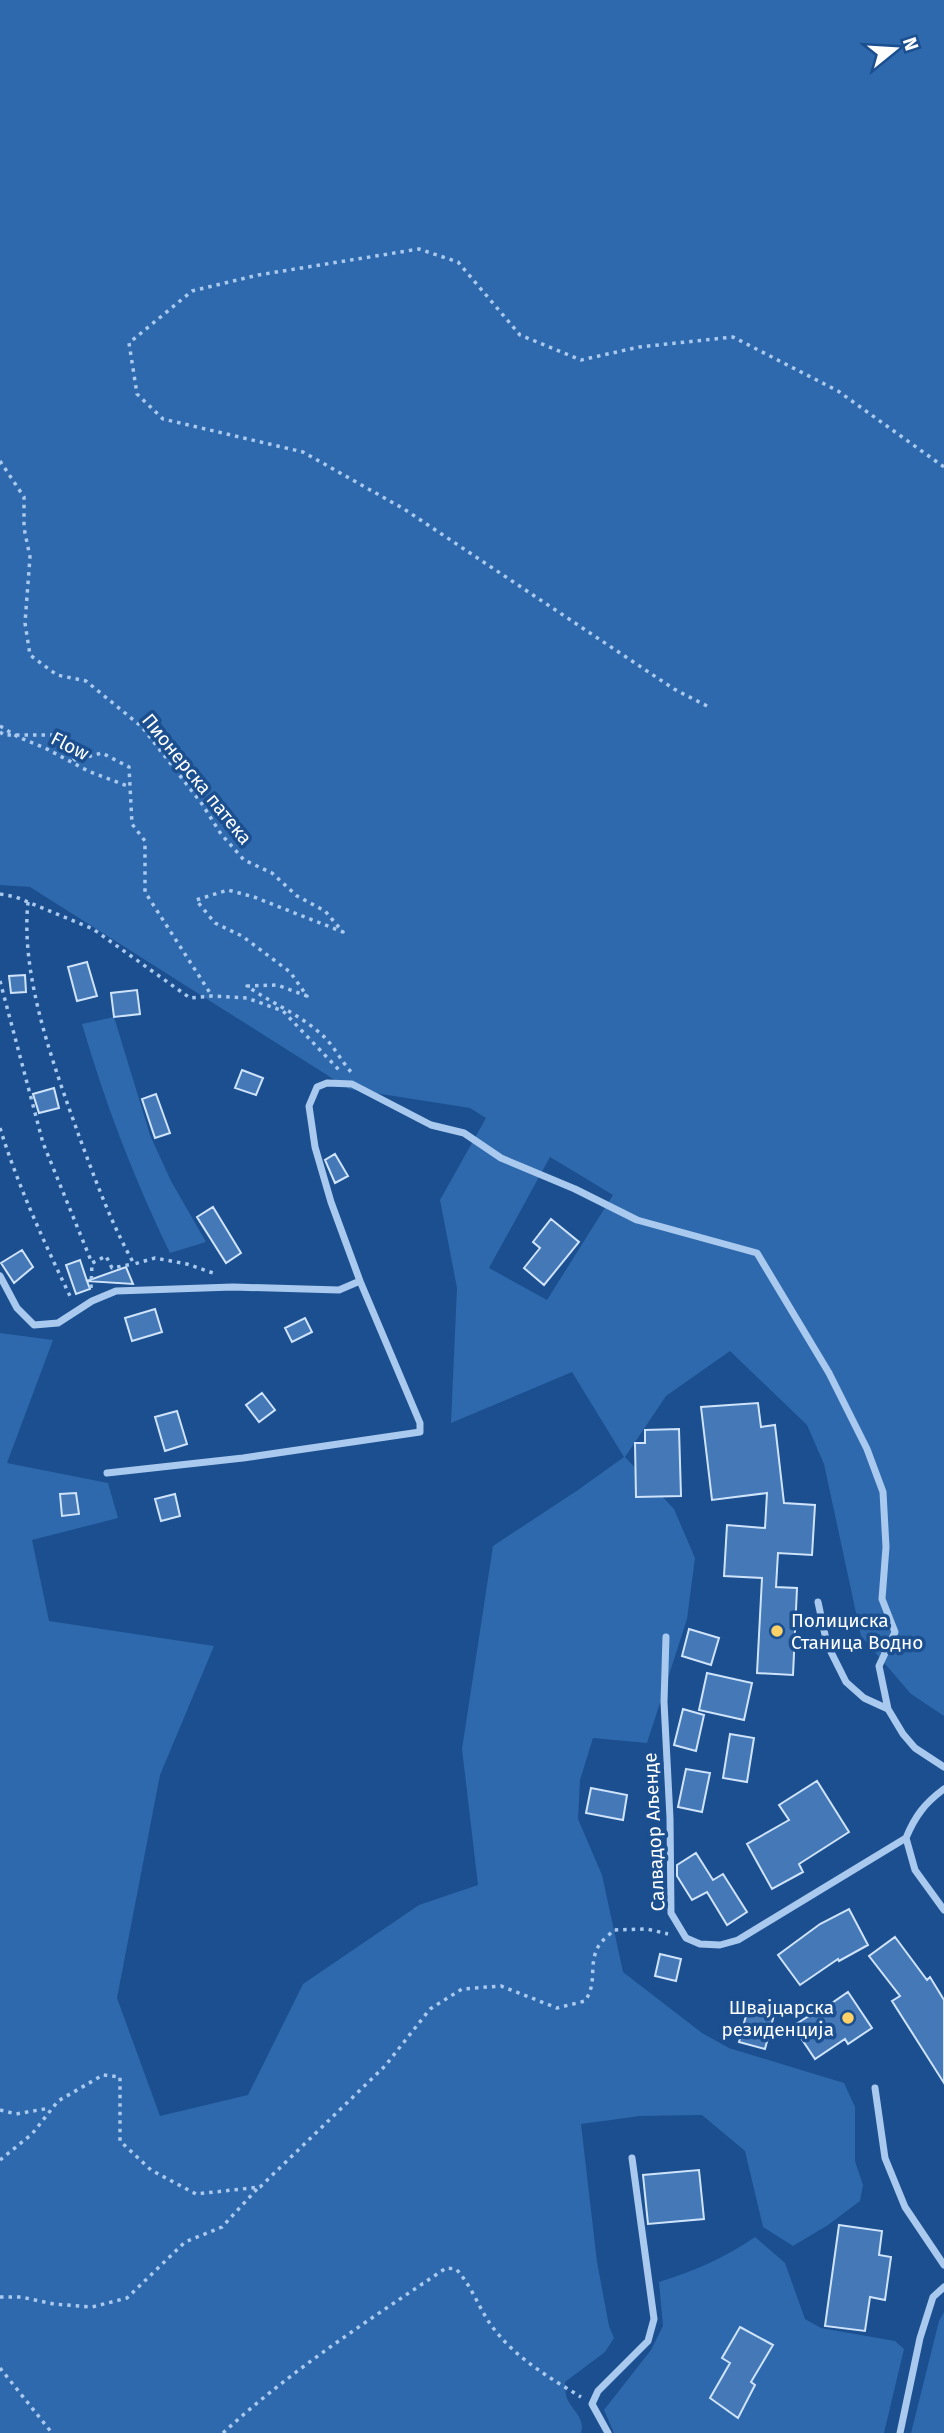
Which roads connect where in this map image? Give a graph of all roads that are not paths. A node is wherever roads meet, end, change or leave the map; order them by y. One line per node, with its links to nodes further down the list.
1 (0, 1276): 2 (street)
2 (359, 1281): 3 (street); 6 (street)
3 (107, 1473)
4 (818, 1602): 6 (street)
5 (666, 1637): 9 (street, Салвадор Аљенде)
6 (888, 1709): 7 (street)
7 (944, 1767)
8 (944, 1789): 9 (street)
9 (906, 1838): 10 (street)
10 (944, 1910)
11 (875, 2088): 13 (street)
12 (632, 2158): 15 (street)
13 (944, 2265)
14 (944, 2287): 16 (street)
15 (608, 2433)
16 (900, 2433)

